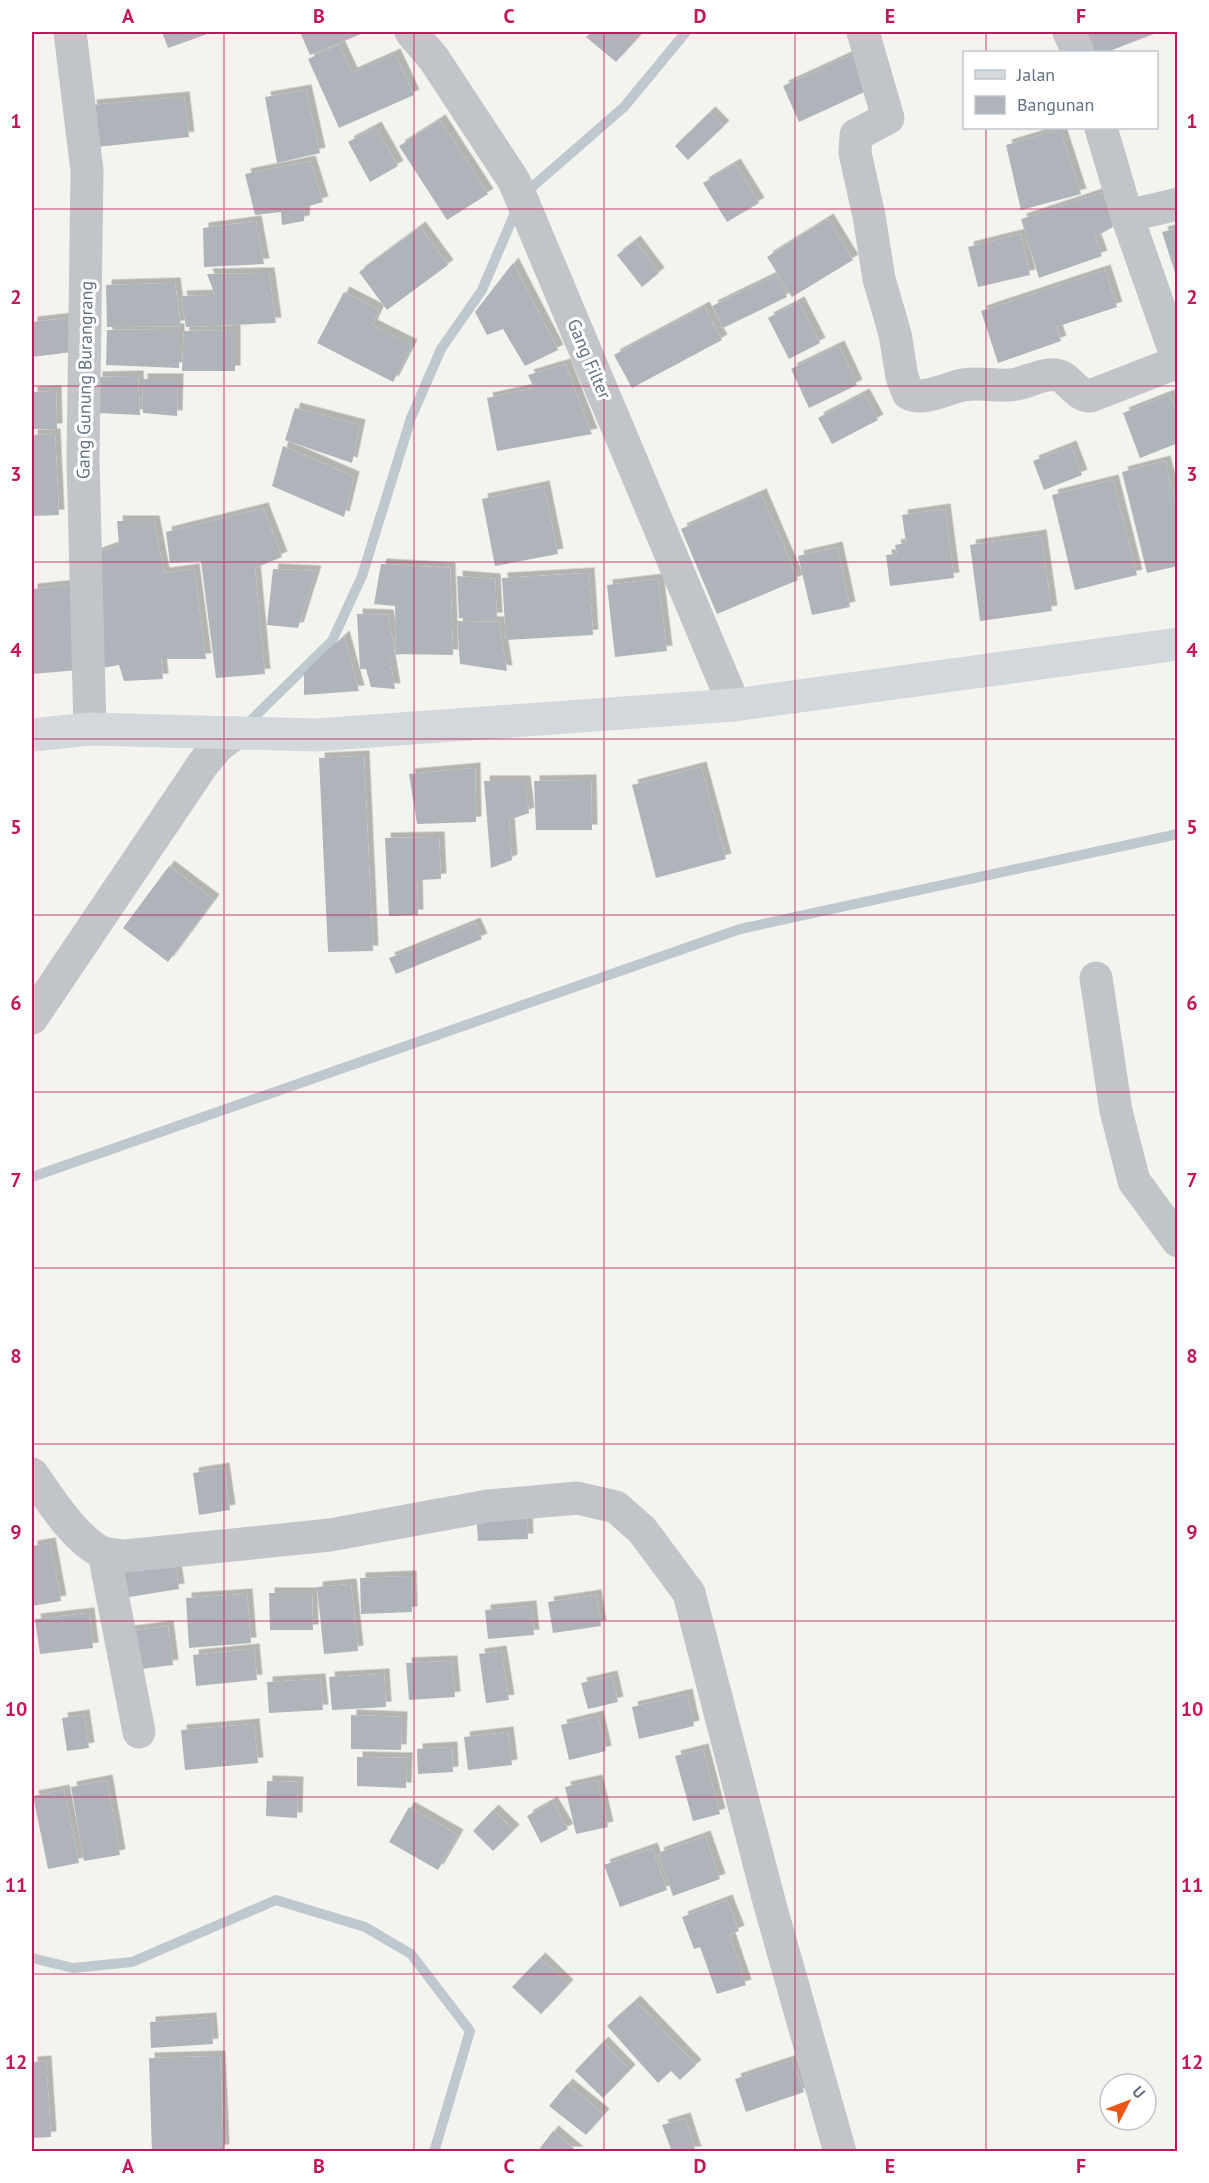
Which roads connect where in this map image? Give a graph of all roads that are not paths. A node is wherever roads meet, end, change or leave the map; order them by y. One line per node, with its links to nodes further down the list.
1 (70, 32): 12 (street, Gang Gunung Burangrang)
2 (411, 32): 11 (street, Gang Filter)
3 (863, 32): 9 (street)
4 (1069, 32): 5 (street)
5 (1078, 51)
6 (1101, 129): 8 (street)
7 (1178, 204): 8 (street)
8 (1127, 216): 9 (street)
9 (1178, 362)
10 (1178, 644): 11 (main road)
11 (734, 705): 13 (main road)
12 (90, 729): 13 (main road); 14 (main road)
13 (236, 733): 16 (street)
14 (32, 735)
15 (1096, 978): 17 (street)
16 (32, 1018)
17 (1178, 1241)
18 (32, 1474): 19 (street)
19 (104, 1554): 20 (street); 21 (street)
20 (139, 1732)
21 (840, 2151)

